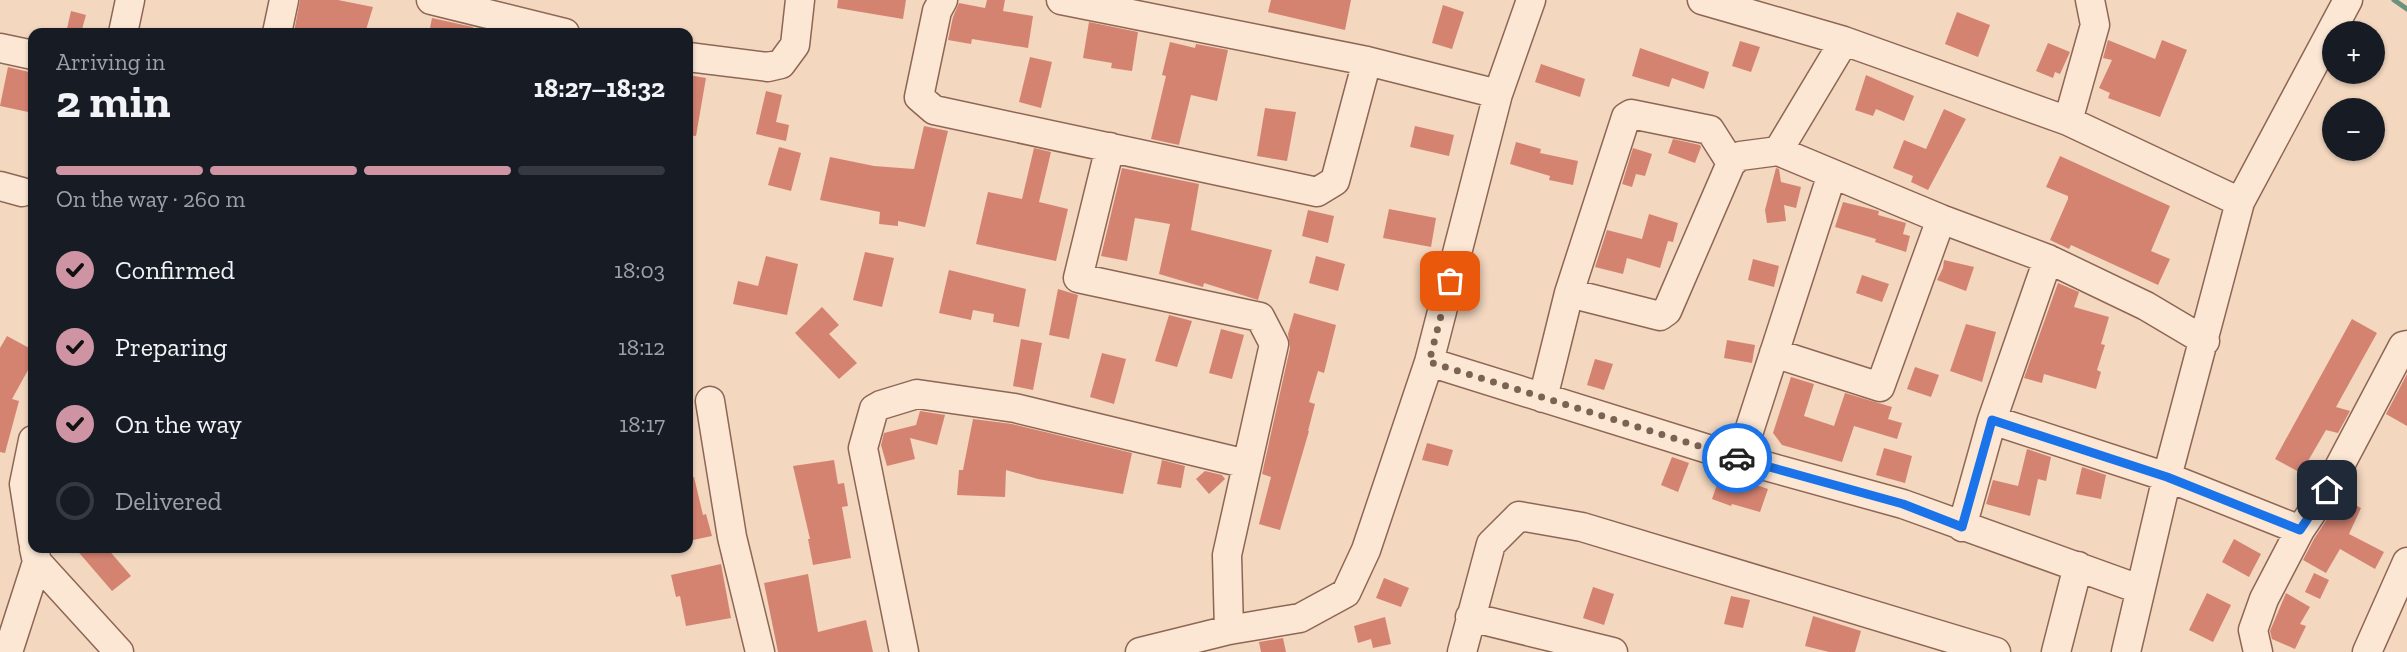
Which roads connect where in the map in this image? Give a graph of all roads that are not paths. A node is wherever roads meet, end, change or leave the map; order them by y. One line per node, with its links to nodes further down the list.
1 (130, 0): 11 (street)
2 (284, 0): 12 (street)
3 (430, 0): 13 (street)
4 (800, 0): 17 (street)
5 (943, 0): 21 (street)
6 (1061, 0): 18 (street)
7 (1531, 0): 19 (street)
8 (1702, 0): 14 (street)
9 (2090, 0): 20 (street)
10 (2348, 0): 25 (street)
11 (124, 28)
12 (278, 28)
13 (545, 28)
14 (1844, 41): 20 (street); 22 (street)
15 (0, 48): 16 (street)
16 (28, 54)
17 (693, 58)
18 (1367, 61): 19 (street); 21 (street)
19 (1498, 94): 32 (street)
20 (2068, 121): 25 (street)
21 (1110, 147): 38 (street)
22 (1778, 151): 23 (street); 24 (street)
23 (1731, 163): 28 (street); 28 (street)
24 (1832, 174): 26 (street); 31 (street)
25 (2240, 202): 29 (street)
26 (1941, 219): 27 (street); 31 (street)
27 (2048, 260): 29 (street); 35 (street)
28 (1569, 293): 33 (street)
29 (2205, 341): 39 (street)
30 (2407, 345): 42 (street)
31 (1774, 353): 36 (street)
32 (1429, 362): 33 (street); 49 (street)
33 (1543, 398): 36 (street)
34 (710, 401): 53 (street)
35 (1992, 420): 39 (street); 41 (street)
36 (1740, 459): 41 (street)
37 (28, 464): 40 (street)
38 (1247, 464): 49 (street); 54 (street)
39 (2167, 477): 42 (street); 47 (street)
40 (28, 508)
41 (1962, 527): 46 (street)
42 (2300, 530): 61 (street)
43 (34, 553): 51 (street)
44 (37, 553): 52 (street)
45 (2407, 562): 62 (street)
46 (2078, 566): 47 (street); 59 (street)
47 (2139, 589): 60 (street)
48 (1469, 618): 50 (street); 56 (street); 57 (street)
49 (1229, 630): 55 (street)
50 (1928, 641): 58 (street)
51 (8, 652)
52 (119, 652)
53 (760, 652)
54 (904, 652)
55 (1140, 652)
56 (1462, 652)
57 (1613, 652)
58 (1996, 652)
59 (2056, 652)
60 (2126, 652)
61 (2258, 652)
62 (2367, 652)

